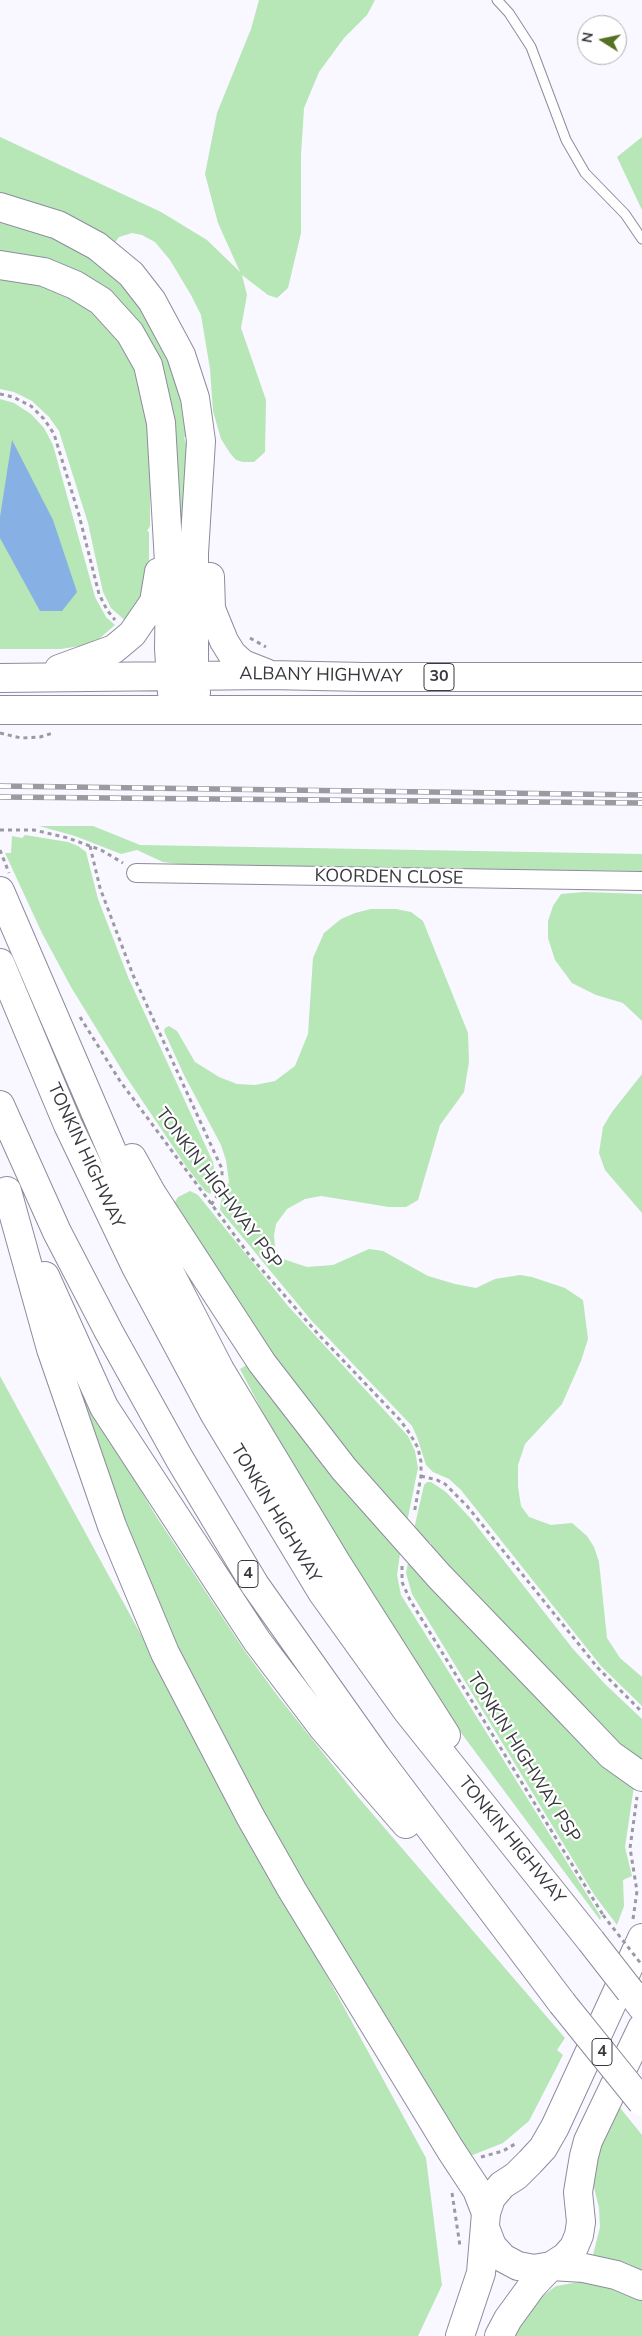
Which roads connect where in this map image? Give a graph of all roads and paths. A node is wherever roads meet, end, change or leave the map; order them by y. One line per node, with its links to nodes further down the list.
1 (497, 0): 3 (lane)
2 (0, 207): 6 (main road)
3 (642, 239)
4 (0, 265): 7 (main road)
5 (0, 394): 8 (path)
6 (201, 471): 9 (main road); 10 (main road)
7 (167, 531): 9 (main road); 12 (main road)
8 (118, 622)
9 (183, 675): 10 (main road, ALBANY HIGHWAY / 30); 12 (main road, ALBANY HIGHWAY / 30); 14 (main road)
10 (269, 675): 11 (main road, ALBANY HIGHWAY / 30)
11 (642, 677)
12 (9, 678)
13 (0, 710): 14 (main road, ALBANY HIGHWAY / 30)
14 (186, 710): 15 (main road, ALBANY HIGHWAY / 30)
15 (642, 710)
16 (0, 830): 17 (path)
17 (90, 846): 19 (path); 28 (path)
18 (1, 852): 22 (path)
19 (118, 860)
20 (136, 874): 21 (street, KOORDEN CLOSE)
21 (642, 881)
22 (6, 885): 24 (main road)
23 (0, 963): 34 (main road, TONKIN HIGHWAY)
24 (49, 1007): 33 (main road); 34 (main road)
25 (78, 1013): 28 (path, TONKIN HIGHWAY PSP)
26 (0, 1105): 37 (main road, 4)
27 (3, 1183): 37 (main road); 42 (main road)
28 (211, 1205): 29 (path, TONKIN HIGHWAY PSP)
29 (421, 1476): 30 (path, TONKIN HIGHWAY PSP); 32 (path)
30 (413, 1517)
31 (404, 1558): 36 (path, TONKIN HIGHWAY PSP, bridge)
32 (642, 1712)
33 (642, 1777)
34 (522, 1854): 38 (main road, TONKIN HIGHWAY, bridge)
35 (642, 1938): 42 (main road)
36 (642, 1965)
37 (536, 1967): 40 (main road, 4, bridge)
38 (642, 2007)
39 (642, 2028): 44 (main road)
40 (642, 2102)
41 (452, 2188): 43 (path)
42 (486, 2222): 44 (main road); 46 (main road)
43 (460, 2247)
44 (551, 2266): 45 (main road); 47 (main road)
45 (642, 2286)
46 (460, 2336)
47 (500, 2336)

